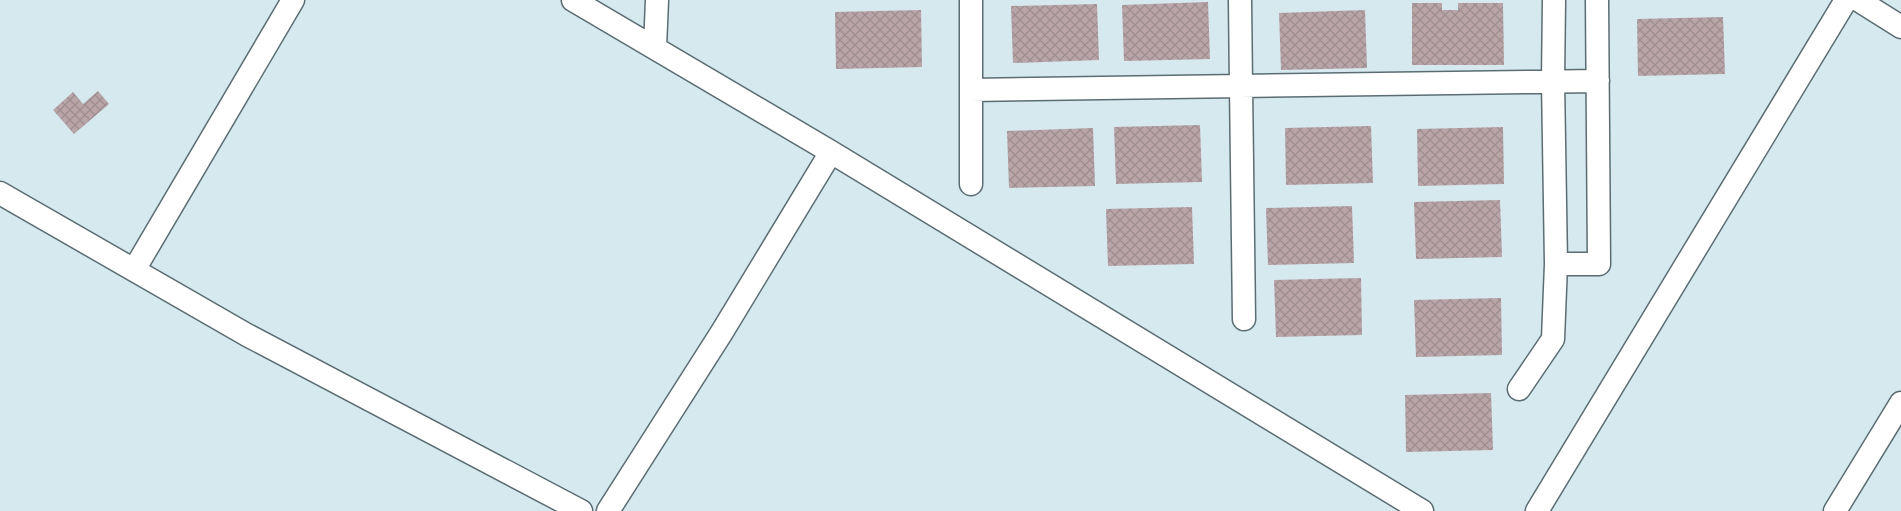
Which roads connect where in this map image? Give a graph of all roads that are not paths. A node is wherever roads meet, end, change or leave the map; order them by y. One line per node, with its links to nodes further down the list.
1 (293, 0): 20 (street)
2 (573, 0): 11 (street)
3 (657, 0): 11 (street)
4 (971, 0): 15 (street)
5 (1240, 0): 14 (street)
6 (1554, 0): 12 (street)
7 (1597, 0): 13 (street)
8 (1846, 0): 27 (street)
9 (1858, 0): 10 (street)
10 (1901, 27)
11 (654, 48): 16 (street)
12 (1553, 81): 13 (street); 14 (street); 19 (street)
13 (1598, 81): 19 (street)
14 (1241, 86): 15 (street); 21 (street)
15 (971, 90): 17 (street)
16 (831, 152): 25 (street); 26 (street)
17 (971, 184)
18 (0, 193): 20 (street)
19 (1556, 264): 22 (street)
20 (134, 270): 24 (street)
21 (1244, 319)
22 (1519, 388)
23 (1901, 403): 28 (street)
24 (581, 511)
25 (608, 511)
26 (1422, 511)
27 (1537, 511)
28 (1835, 511)

